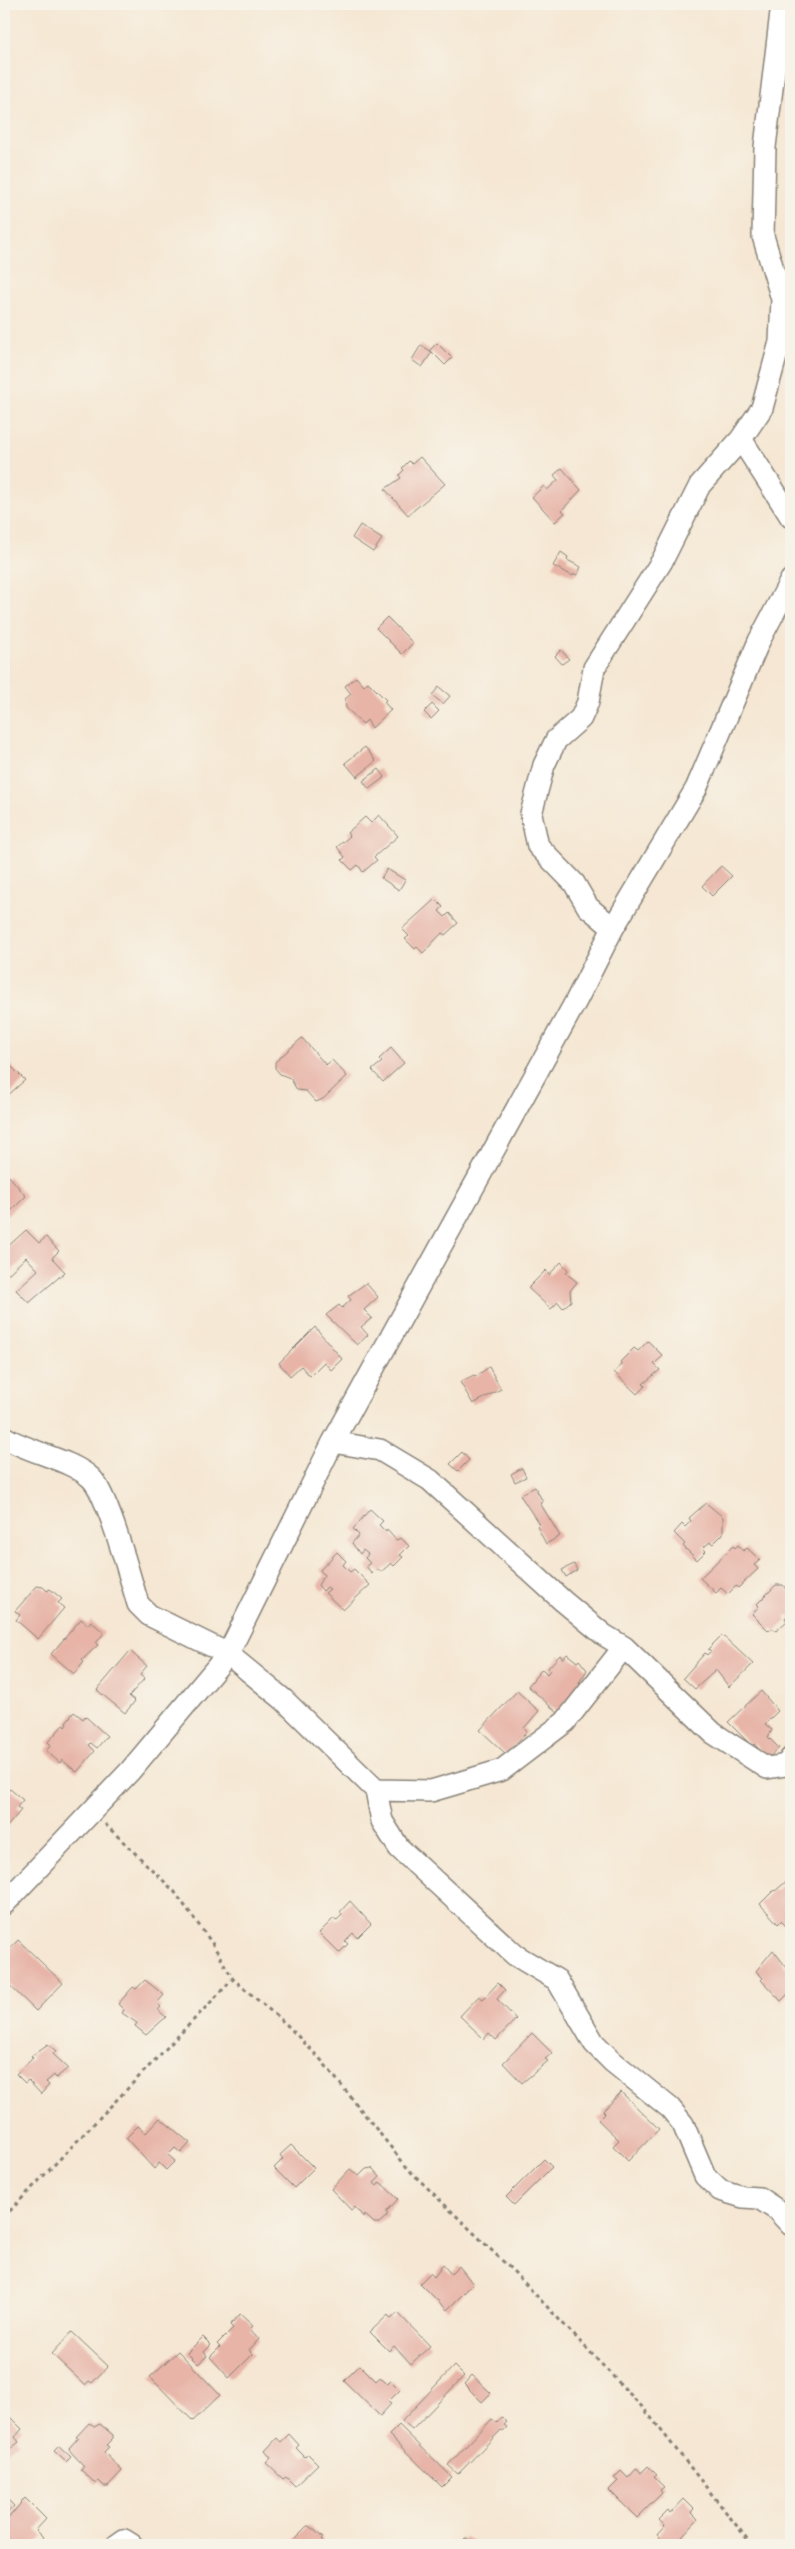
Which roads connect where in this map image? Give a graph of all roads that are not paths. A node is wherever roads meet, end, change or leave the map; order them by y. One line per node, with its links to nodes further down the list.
1 (782, 4): 2 (street)
2 (741, 440): 3 (street); 5 (street)
3 (791, 517)
4 (791, 580): 5 (street)
5 (613, 928): 7 (street)
6 (4, 1436): 9 (street)
7 (333, 1442): 8 (street); 9 (street)
8 (624, 1648): 10 (street); 11 (street)
9 (228, 1654): 11 (street); 12 (street)
10 (791, 1758)
11 (376, 1790): 13 (street)
12 (4, 1904)
13 (791, 2225)
14 (116, 2545): 15 (street)
15 (132, 2545)

